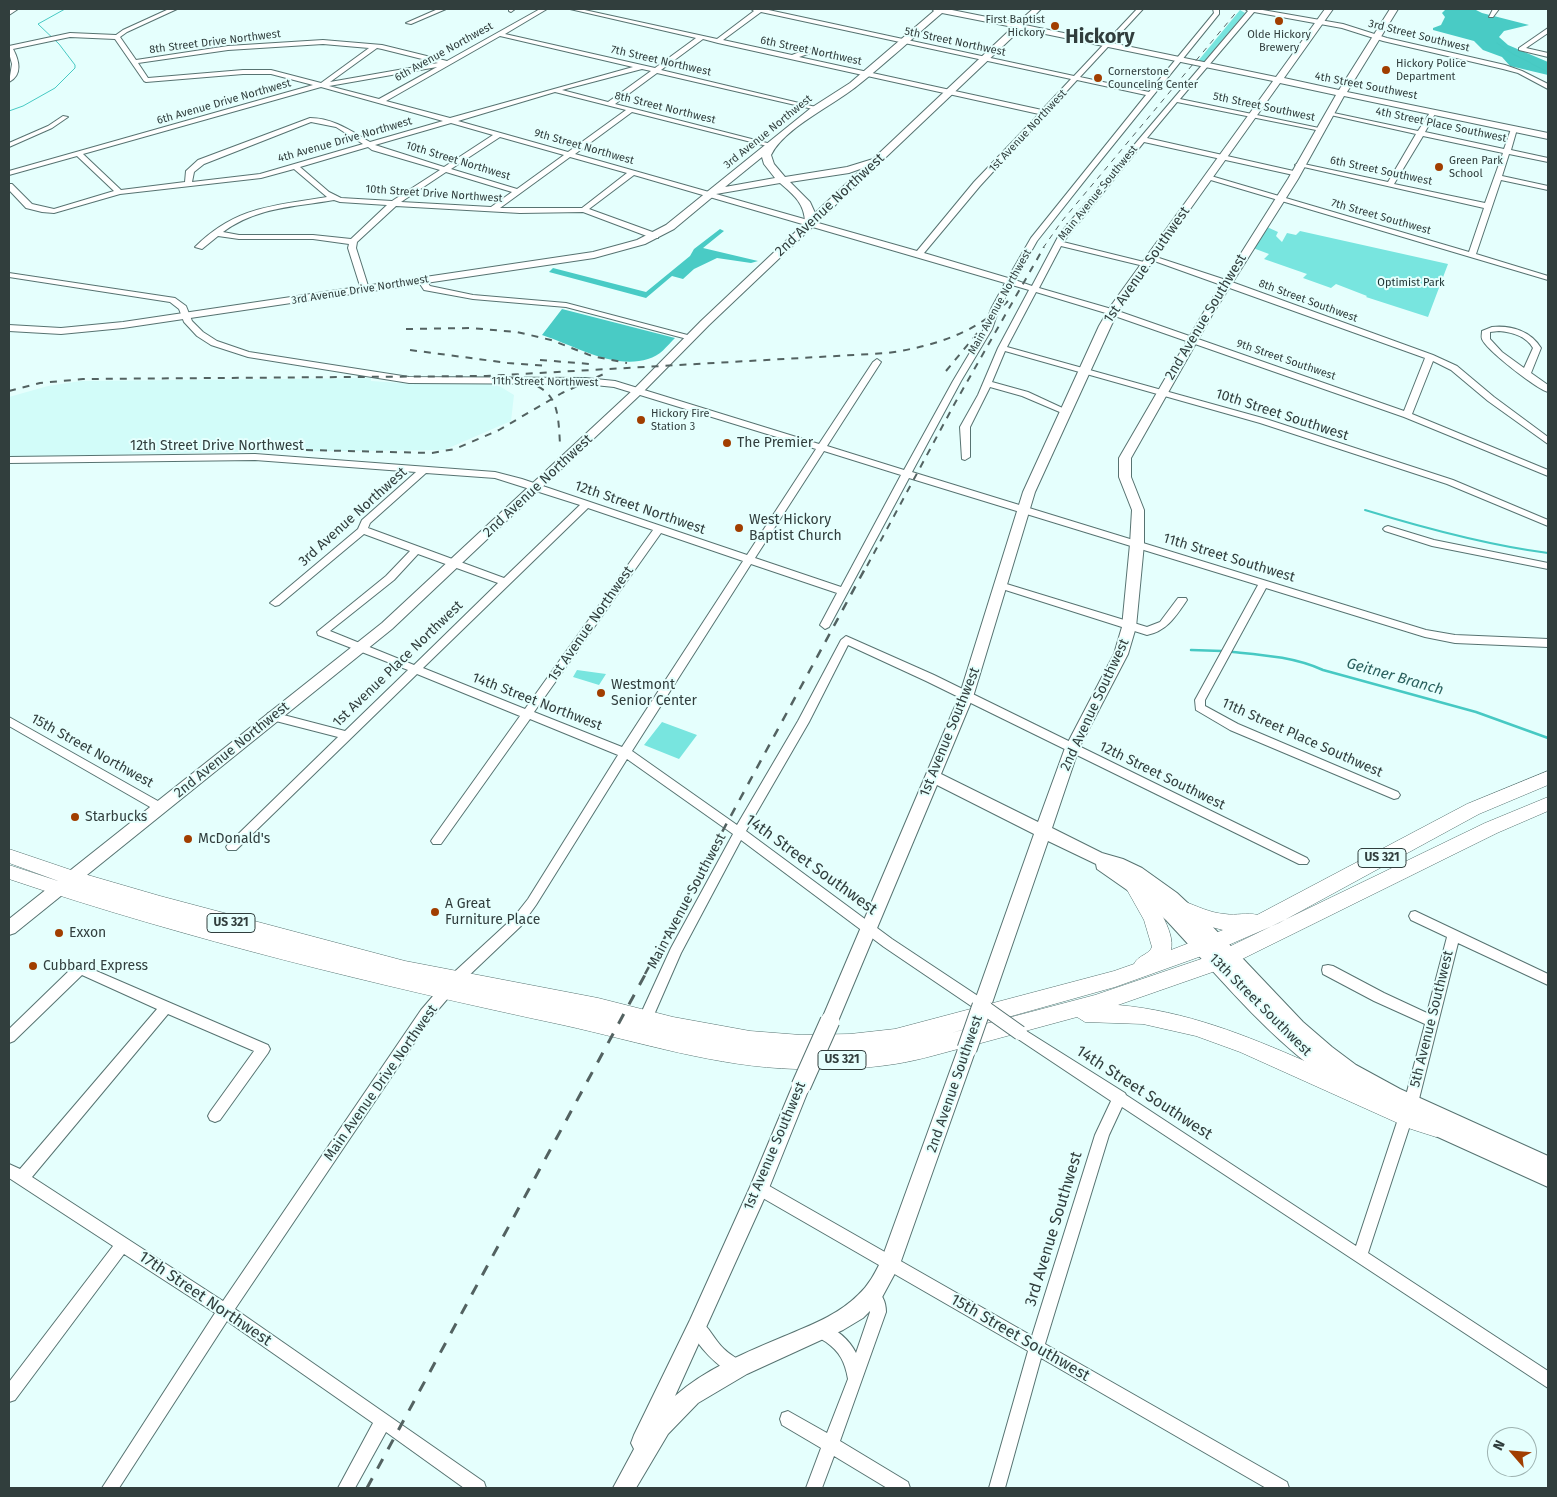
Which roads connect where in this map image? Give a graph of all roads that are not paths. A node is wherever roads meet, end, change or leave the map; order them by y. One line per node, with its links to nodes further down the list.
1 (16, 9): 19 (street)
2 (174, 9): 26 (street)
3 (443, 9): 22 (street)
4 (544, 9): 25 (street, 6th Avenue Northwest)
5 (573, 9): 18 (street, 6th Street Northwest)
6 (758, 9): 29 (street); 30 (street, 5th Street Northwest)
7 (939, 9): 23 (main road, 4th Street Southwest); 30 (main road, 3rd Avenue Northwest)
8 (1037, 9): 23 (main road, 2nd Avenue Northwest)
9 (1140, 9): 31 (street, 1st Avenue Northwest)
10 (1216, 9): 38 (street, Main Avenue Northwest)
11 (1248, 9): 12 (street, 3rd Street Southwest)
12 (1253, 9): 16 (street, 3rd Street Southwest); 41 (street, Main Avenue Southwest)
13 (1329, 9): 21 (main road, 1st Avenue Southwest)
14 (1394, 9): 28 (main road, 2nd Avenue Southwest)
15 (1496, 9): 20 (street)
16 (1274, 10): 21 (street, 3rd Street Southwest)
17 (566, 12): 18 (street)
18 (590, 12): 27 (street, 6th Street Northwest)
19 (9, 13)
20 (1492, 16)
21 (1320, 22): 28 (street, 3rd Street Southwest); 48 (main road, 1st Avenue Southwest)
22 (409, 23)
23 (1020, 26): 31 (main road, 4th Street Southwest); 37 (main road, 2nd Avenue Northwest)
24 (1548, 30): 35 (street)
25 (500, 34): 40 (street, 6th Avenue Northwest); 42 (street, 7th Street Northwest)
26 (117, 37): 33 (street); 39 (street)
27 (702, 37): 29 (street, 6th Street Northwest); 43 (street)
28 (1376, 38): 49 (street, 3rd Street Southwest); 54 (main road, 2nd Avenue Southwest)
29 (718, 41): 36 (street, 6th Street Northwest)
30 (904, 41): 37 (street, 5th Street Northwest); 44 (main road, 3rd Avenue Northwest)
31 (1107, 44): 38 (main road, 4th Street Southwest); 46 (street, 1st Avenue Northwest)
32 (376, 46): 39 (street, 8th Street Drive Northwest); 40 (street, 8th Street Drive Northwest); 50 (street)
33 (9, 48): 47 (street)
34 (830, 54): 36 (street)
35 (1548, 55)
36 (794, 57): 44 (street, 6th Street Northwest)
37 (985, 59): 46 (street, 5th Street Northwest); 53 (main road, 2nd Avenue Northwest)
38 (1178, 60): 41 (main road, 4th Street Southwest); 55 (street, Main Avenue Northwest)
39 (132, 62): 50 (street, 9th Street Northwest)
40 (448, 63): 50 (street, 6th Avenue Drive Northwest); 57 (street, 6th Avenue Northwest)
41 (1206, 65): 48 (main road, 4th Street Southwest); 56 (street, Main Avenue Southwest)
42 (642, 67): 43 (street, 7th Street Northwest); 52 (street, 4th Avenue Drive Northwest)
43 (657, 71): 58 (street); 59 (street, 7th Street Northwest)
44 (867, 73): 53 (street, 6th Street Northwest); 59 (main road, 3rd Avenue Northwest)
45 (1546, 77): 49 (street)
46 (1076, 78): 55 (street, 5th Street Northwest); 62 (street, 1st Avenue Northwest)
47 (9, 80)
48 (1278, 80): 54 (main road, 4th Street Southwest); 64 (main road, 1st Avenue Southwest)
49 (1536, 80): 51 (street, 3rd Street Southwest)
50 (322, 85): 57 (street, 9th Street Northwest); 77 (street, 6th Avenue Drive Northwest)
51 (1548, 87)
52 (555, 90): 58 (street, 8th Street Northwest); 66 (street, 4th Avenue Drive Northwest)
53 (951, 92): 62 (street, 6th Street Northwest); 79 (main road, 2nd Avenue Northwest)
54 (1342, 93): 61 (main road, 4th Street Southwest); 63 (main road, 2nd Avenue Southwest)
55 (1151, 94): 117 (street, Main Avenue Northwest)
56 (1176, 100): 64 (street, 5th Street Southwest); 72 (street, Main Avenue Southwest)
57 (381, 101): 66 (street, 9th Street Northwest)
58 (610, 104): 60 (street, 8th Street Northwest)
59 (817, 108): 75 (main road, 3rd Avenue Northwest)
60 (631, 110): 75 (street, 8th Street Northwest); 78 (street)
61 (1433, 112): 67 (main road, 4th Street Southwest); 69 (street)
62 (1045, 113): 106 (street, 1st Avenue Northwest)
63 (1329, 114): 68 (main road, 2nd Avenue Southwest); 69 (street, 4th Street Place Southwest)
64 (1252, 116): 68 (street, 5th Street Southwest); 80 (main road, 1st Avenue Southwest)
65 (65, 117): 73 (street)
66 (452, 121): 70 (street, 9th Street Northwest); 74 (street, 4th Avenue Drive Northwest)
67 (1514, 129): 71 (main road, 4th Street Southwest); 76 (street)
68 (1319, 130): 83 (main road, 2nd Avenue Southwest)
69 (1420, 132): 76 (street, 4th Street Place Southwest); 91 (street)
70 (499, 134): 78 (street, 9th Street Northwest); 84 (street)
71 (1548, 136)
72 (1142, 139): 80 (street, 6th Street Southwest); 108 (street, Main Avenue Southwest)
73 (9, 145)
74 (367, 145): 82 (street, 4th Avenue Drive Northwest); 84 (street, 10th Street Northwest); 90 (street, 10th Street Northwest)
75 (771, 145): 89 (main road); 96 (main road, 3rd Avenue Northwest)
76 (1506, 150): 81 (street, 4th Street Place Southwest); 87 (street)
77 (79, 154): 86 (street, 6th Avenue Drive Northwest); 95 (street)
78 (570, 154): 85 (street, 9th Street Northwest); 94 (street)
79 (879, 158): 89 (main road); 103 (main road, 2nd Avenue Northwest)
80 (1222, 158): 83 (street, 6th Street Southwest); 88 (main road, 1st Avenue Southwest)
81 (1548, 160)
82 (295, 166): 90 (street, 4th Avenue Drive Northwest); 97 (street)
83 (1297, 169): 91 (street, 6th Street Southwest); 98 (main road, 2nd Avenue Southwest)
84 (446, 170): 94 (street, 10th Street Northwest); 99 (street)
85 (633, 172): 96 (street, 9th Street Northwest); 102 (street)
86 (9, 173)
87 (1497, 177): 93 (street); 100 (street)
88 (1208, 178): 98 (street, 7th Street Southwest); 113 (main road, 1st Avenue Southwest)
89 (783, 180): 96 (main road); 103 (main road)
90 (188, 184): 95 (street, 4th Avenue Drive Northwest)
91 (1390, 185): 100 (street, 6th Street Southwest)
92 (9, 186): 95 (street, 4th Avenue Drive Northwest)
93 (1548, 188)
94 (517, 191): 101 (street)
95 (119, 192)
96 (710, 195): 103 (street, 9th Street Northwest); 105 (main road, 3rd Avenue Northwest)
97 (334, 198): 99 (street, 10th Street Drive Northwest); 104 (street, 10th Street Drive Northwest)
98 (1280, 198): 111 (street, 7th Street Southwest); 118 (main road, 2nd Avenue Southwest)
99 (394, 203): 101 (street, 10th Street Drive Northwest); 107 (street)
100 (1488, 206): 111 (street)
101 (493, 209): 102 (street, 10th Street Drive Northwest)
102 (584, 210): 105 (street)
103 (810, 224): 110 (street, 9th Street Northwest); 124 (main road, 2nd Avenue Northwest)
104 (218, 234): 107 (street); 109 (street, 10th Street Drive Northwest)
105 (655, 236): 116 (main road, 3rd Avenue Drive Northwest)
106 (932, 239): 110 (street); 112 (street, 1st Avenue Northwest)
107 (353, 242): 119 (street)
108 (1058, 243): 113 (street, 8th Street Southwest); 120 (street, Main Avenue Southwest)
109 (199, 247)
110 (902, 250): 112 (street, 9th Street Northwest)
111 (1472, 254): 115 (street, 7th Street Southwest)
112 (918, 255): 117 (street, 9th Street Northwest)
113 (1148, 262): 118 (street, 8th Street Southwest); 121 (main road, 1st Avenue Southwest)
114 (9, 275): 122 (street, 11th Street Northwest)
115 (1548, 278)
116 (422, 281): 119 (main road, 3rd Avenue Drive Northwest); 124 (street)
117 (1011, 282): 120 (street, 9th Street Southwest); 143 (street, Main Avenue Northwest)
118 (1226, 283): 125 (main road, 2nd Avenue Southwest); 127 (street, 8th Street Southwest)
119 (364, 289): 122 (main road, 3rd Avenue Drive Northwest)
120 (1034, 290): 121 (street, 9th Street Southwest); 126 (street, Main Avenue Southwest)
121 (1112, 312): 125 (street, 9th Street Southwest); 129 (main road, 1st Avenue Southwest)
122 (186, 316): 123 (main road, 3rd Avenue Drive Northwest); 133 (street, 11th Street Northwest)
123 (9, 328)
124 (691, 337): 133 (main road, 2nd Avenue Northwest)
125 (1193, 339): 134 (main road, 2nd Avenue Southwest); 136 (street, 9th Street Southwest)
126 (1002, 348): 129 (street, 10th Street Southwest); 131 (street, Main Avenue Southwest)
127 (1430, 357): 136 (street); 137 (street, 8th Street Southwest)
128 (877, 362): 138 (street, Main Avenue Drive Northwest)
129 (1083, 371): 134 (street, 10th Street Southwest); 135 (main road, 1st Avenue Southwest)
130 (1527, 373): 130 (street); 132 (street)
131 (987, 383): 135 (street); 139 (street, Main Avenue Southwest)
132 (1548, 389)
133 (638, 391): 138 (street, 11th Street Northwest); 144 (main road, 2nd Avenue Northwest)
134 (1161, 392): 147 (street, 10th Street Southwest); 151 (main road, 2nd Avenue Southwest)
135 (1065, 410): 146 (main road, 1st Avenue Southwest)
136 (1407, 415): 142 (street, 9th Street Southwest)
137 (1548, 441)
138 (820, 447): 143 (street, 11th Street Northwest); 153 (street, Main Avenue Drive Northwest)
139 (965, 457)
140 (9, 460): 141 (street, 12th Street Drive Northwest)
141 (425, 469): 144 (street, 12th Street Northwest); 150 (street, 3rd Avenue Northwest)
142 (1548, 473)
143 (906, 474): 146 (street, 11th Street Southwest); 159 (street, Main Avenue Northwest)
144 (537, 487): 145 (street, 12th Street Northwest); 154 (main road, 2nd Avenue Northwest)
145 (586, 504): 148 (street, 12th Street Northwest); 156 (street, 1st Avenue Place Northwest)
146 (1022, 510): 151 (street, 11th Street Southwest); 158 (main road, 1st Avenue Southwest)
147 (1548, 523)
148 (659, 529): 153 (street, 12th Street Northwest); 169 (street, 1st Avenue Northwest)
149 (1388, 529): 155 (street)
150 (363, 530): 152 (street); 161 (street, 3rd Avenue Northwest)
151 (1137, 544): 157 (street, 11th Street Southwest); 163 (main road, 2nd Avenue Southwest)
152 (416, 550): 154 (street); 166 (street, 14th Street Northwest)
153 (749, 559): 159 (street, 12th Street Northwest); 174 (street, Main Avenue Drive Northwest)
154 (455, 563): 156 (street); 166 (main road, 2nd Avenue Northwest)
155 (1548, 566)
156 (505, 582): 167 (street, 1st Avenue Place Northwest)
157 (1264, 583): 165 (street, 11th Street Southwest); 177 (street, 11th Street Place Southwest)
158 (1000, 584): 163 (street); 168 (main road, 1st Avenue Southwest)
159 (842, 591): 162 (street, Main Avenue Northwest)
160 (1182, 600): 163 (street)
161 (275, 603)
162 (825, 625)
163 (1130, 627): 173 (main road, 2nd Avenue Southwest)
164 (846, 640): 168 (street, 12th Street Southwest); 182 (street, Main Avenue Southwest)
165 (1548, 643)
166 (360, 648): 167 (street, 14th Street Northwest); 170 (main road, 2nd Avenue Northwest)
167 (414, 669): 169 (street, 14th Street Northwest); 172 (street, 1st Avenue Place Northwest)
168 (966, 697): 173 (street, 12th Street Southwest); 175 (main road, 1st Avenue Southwest)
169 (527, 714): 174 (street, 14th Street Northwest); 183 (street, 1st Avenue Northwest)
170 (272, 716): 172 (street); 179 (main road, 2nd Avenue Northwest)
171 (9, 721): 179 (street, 15th Street Northwest)
172 (346, 735): 184 (street, 1st Avenue Place Northwest)
173 (1072, 748): 181 (main road, 2nd Avenue Southwest); 187 (street, 12th Street Southwest)
174 (624, 753): 180 (street, 14th Street Northwest); 201 (street, Main Avenue Drive Northwest)
175 (934, 777): 181 (main road, 13th Street Southwest); 195 (main road, 1st Avenue Southwest)
176 (1548, 778): 193 (highway, US 321)
177 (1394, 795)
178 (1547, 805): 197 (highway, US 321)
179 (161, 808): 189 (main road, 2nd Avenue Northwest)
180 (728, 826): 182 (street, 14th Street Southwest)
181 (1044, 832): 186 (main road, 13th Street Southwest); 203 (main road, 2nd Avenue Southwest)
182 (740, 834): 195 (street, 14th Street Southwest); 205 (street, Main Avenue Southwest)
183 (437, 841)
184 (232, 847)
185 (9, 856): 189 (highway, US 321)
186 (1097, 858): 190 (main road, 13th Street Southwest); 191 (main road, 13th Street Southwest)
187 (1302, 861)
188 (9, 872): 189 (highway, US 321)
189 (64, 884): 194 (main road, 2nd Avenue Northwest); 201 (highway, US 321)
190 (1136, 888): 197 (main road, 13th Street Southwest); 199 (highway)
191 (1183, 908): 193 (highway); 197 (main road, 13th Street Southwest)
192 (1415, 916): 196 (street)
193 (1272, 917): 197 (highway, US 321)
194 (9, 928)
195 (870, 929): 203 (street, 14th Street Southwest); 216 (main road, 1st Avenue Southwest, bridge)
196 (1454, 935): 200 (street); 206 (street, 5th Avenue Southwest)
197 (1217, 952): 199 (highway, US 321); 204 (highway, US 321); 209 (main road, 13th Street Southwest); 211 (main road, 13th Street Southwest)
198 (1328, 970): 206 (street)
199 (1115, 979): 205 (highway, US 321)
200 (1548, 980)
201 (451, 986): 204 (highway, US 321); 205 (highway, US 321); 221 (street, Main Avenue Drive Northwest)
202 (167, 1006): 207 (street); 210 (street); 214 (street)
203 (982, 1006): 208 (street, 14th Street Southwest, bridge); 219 (main road, 2nd Avenue Southwest, bridge)
204 (1055, 1015): 209 (highway)
205 (645, 1020)
206 (1431, 1021): 209 (street, 5th Avenue Southwest)
207 (9, 1037)
208 (1120, 1098): 218 (street, 14th Street Southwest); 224 (street, 3rd Avenue Southwest)
209 (1408, 1110): 211 (highway); 212 (main road, 13th Street Southwest); 218 (street, 5th Avenue Southwest)
210 (215, 1116)
211 (1436, 1127): 215 (main road, 13th Street Southwest)
212 (1548, 1165)
213 (9, 1170): 214 (street, 17th Street Northwest)
214 (22, 1178): 217 (street, 17th Street Northwest)
215 (1548, 1178)
216 (759, 1188): 219 (street, 15th Street Southwest); 222 (main road, 1st Avenue Southwest)
217 (123, 1244): 221 (street, 17th Street Northwest); 228 (street)
218 (1360, 1256): 226 (street, 14th Street Southwest)
219 (890, 1264): 220 (main road, 2nd Avenue Southwest); 224 (street, 15th Street Southwest)
220 (872, 1295): 223 (main road, 2nd Avenue Southwest); 227 (street)
221 (224, 1311): 230 (street, 17th Street Northwest); 232 (street, Main Avenue Drive Northwest)
222 (697, 1326): 225 (street); 235 (main road, 1st Avenue Southwest)
223 (822, 1331): 225 (main road, 2nd Avenue Southwest); 227 (street)
224 (1036, 1348): 238 (street, 3rd Avenue Southwest); 239 (street, 15th Street Southwest)
225 (737, 1368): 235 (main road, 2nd Avenue Southwest)
226 (1548, 1380)
227 (854, 1383): 231 (street)
228 (9, 1394)
229 (788, 1419): 231 (street)
230 (383, 1421): 233 (street); 234 (street, 17th Street Northwest)
231 (831, 1444): 236 (street); 237 (street)
232 (110, 1488)
233 (346, 1488)
234 (478, 1488)
235 (624, 1488)
236 (814, 1488)
237 (902, 1488)
238 (997, 1488)
239 (1281, 1488)

